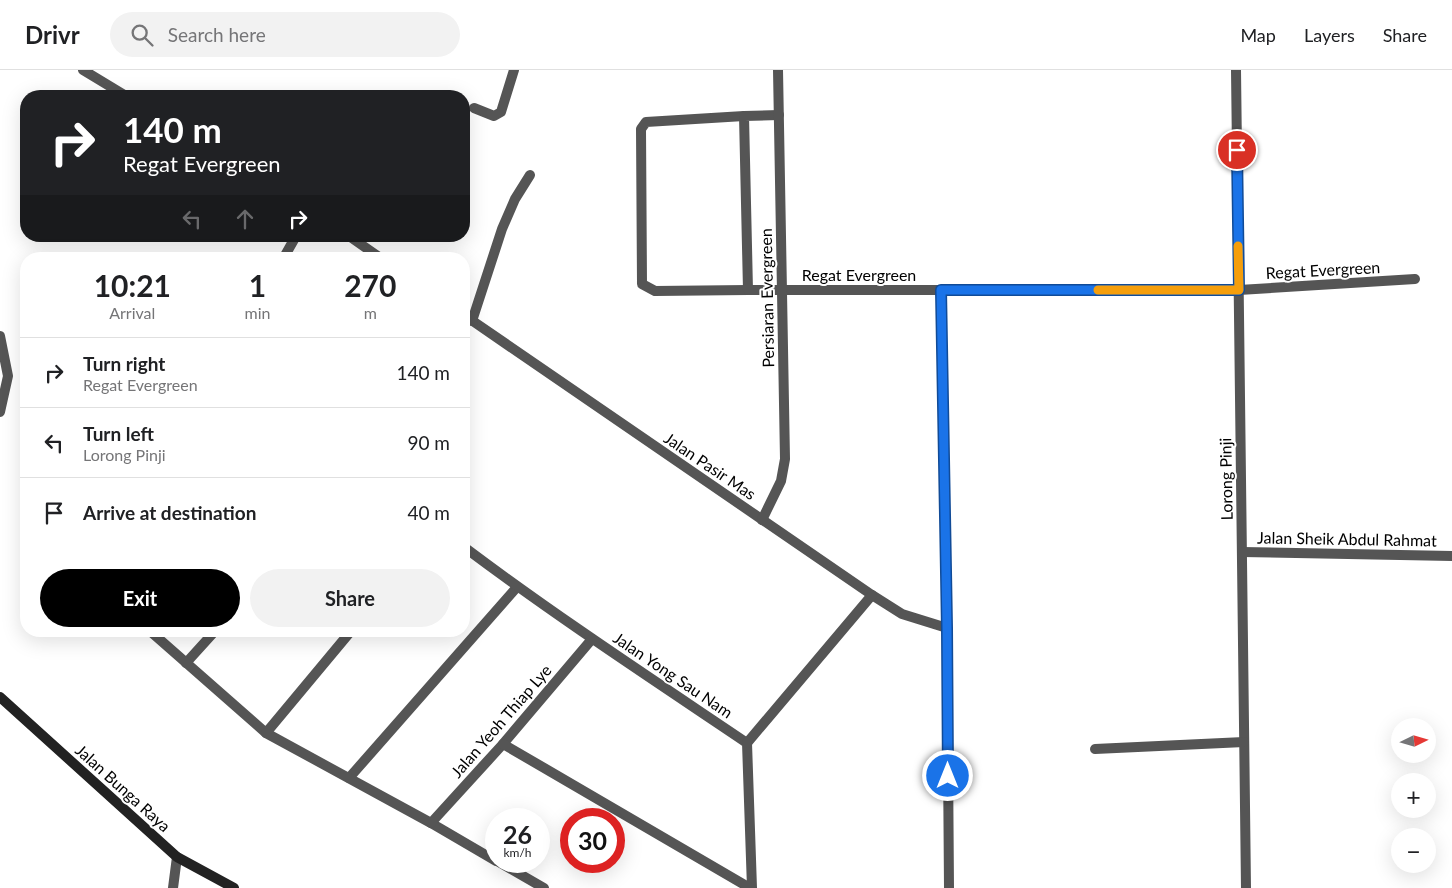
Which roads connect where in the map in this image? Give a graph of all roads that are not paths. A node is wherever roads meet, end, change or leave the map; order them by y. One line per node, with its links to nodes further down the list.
1 (83, 70): 5 (street)
2 (514, 70): 6 (street)
3 (778, 70): 7 (street, Persiaran Evergreen)
4 (1236, 70): 16 (street, Lorong Pinji)
5 (116, 90)
6 (474, 108)
7 (779, 115): 8 (street); 14 (street, Persiaran Evergreen)
8 (744, 116): 13 (street); 13 (street, Regat Evergreen)
9 (530, 175): 17 (street)
10 (358, 242): 11 (street)
11 (372, 252)
12 (1415, 279): 16 (street, Regat Evergreen)
13 (748, 290): 14 (street, Regat Evergreen)
14 (782, 290): 15 (street, Regat Evergreen); 21 (street, Persiaran Evergreen)
15 (941, 290): 16 (street, Regat Evergreen); 27 (street)
16 (1239, 290): 23 (street, Lorong Pinji)
17 (470, 313)
18 (470, 319): 21 (street, Jalan Pasir Mas)
19 (0, 336): 20 (street)
20 (0, 412)
21 (762, 520): 26 (street, Jalan Pasir Mas)
22 (470, 552): 25 (street, Jalan Yong Sau Nam)
23 (1242, 552): 24 (street, Jalan Sheik Abdul Rahmat); 36 (street, Lorong Pinji)
24 (1452, 556)
25 (517, 587): 31 (street, Jalan Yong Sau Nam); 39 (street)
26 (872, 595): 27 (street, Jalan Pasir Mas); 35 (street)
27 (947, 628): 48 (street)
28 (157, 637): 32 (street)
29 (210, 637): 32 (street)
30 (346, 637): 34 (street)
31 (592, 639): 35 (street, Jalan Yong Sau Nam); 37 (street, Jalan Yeoh Thiap Lye)
32 (186, 663): 34 (street)
33 (0, 697): 42 (main road, Jalan Bunga Raya)
34 (266, 733): 39 (street)
35 (747, 742): 47 (street)
36 (1244, 742): 38 (street); 49 (street, Lorong Pinji)
37 (503, 744): 40 (street, Jalan Yeoh Thiap Lye); 47 (street)
38 (1095, 749)
39 (349, 778): 40 (street)
40 (431, 823): 41 (street)
41 (485, 854)
42 (177, 857): 44 (street); 45 (main road, Jalan Bunga Raya)
43 (518, 873): 46 (street)
44 (173, 888)
45 (234, 888)
46 (544, 888)
47 (751, 888)
48 (949, 888)
49 (1246, 888)

